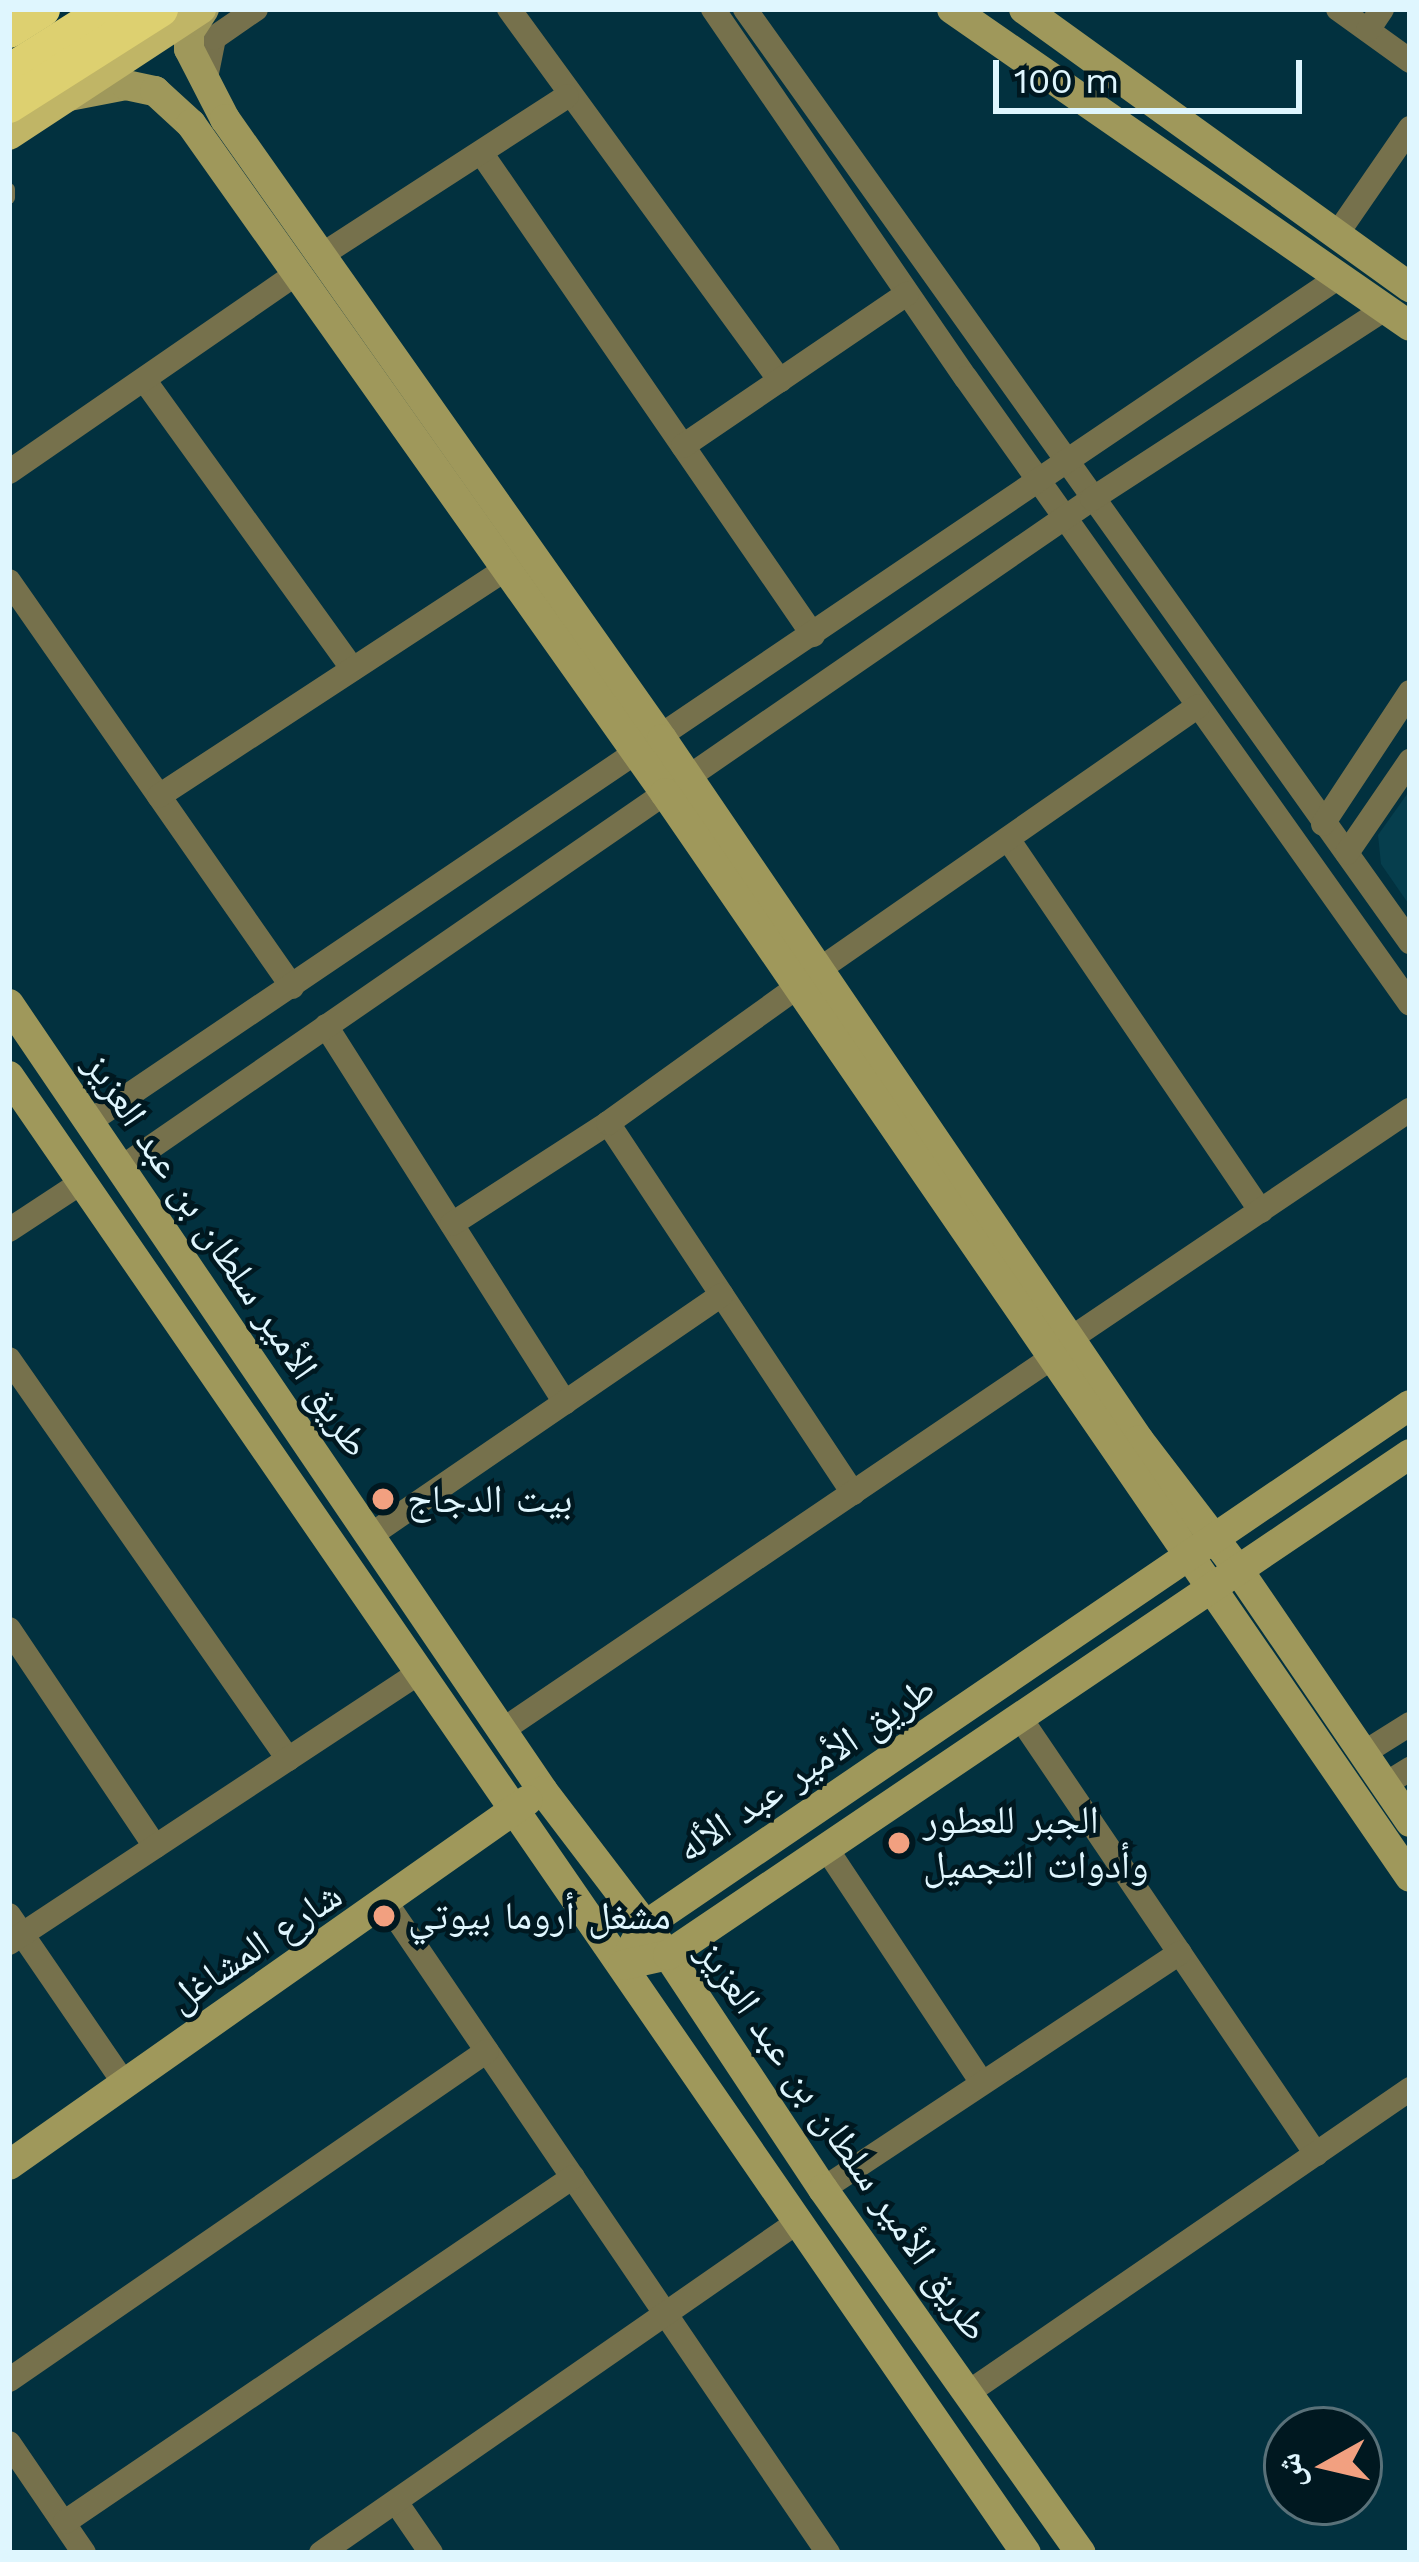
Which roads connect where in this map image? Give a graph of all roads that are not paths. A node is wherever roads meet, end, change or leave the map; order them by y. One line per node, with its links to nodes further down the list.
1 (42, 9): 13 (highway)
2 (109, 9): 16 (highway)
3 (160, 9): 20 (highway)
4 (203, 9): 17 (street); 18 (main road)
5 (256, 9): 17 (street)
6 (509, 9): 19 (street)
7 (712, 9): 31 (street)
8 (745, 9): 36 (street)
9 (952, 9): 29 (street)
10 (1024, 9): 26 (street)
11 (1338, 9): 14 (street)
12 (1382, 9): 14 (street)
13 (9, 30)
14 (1368, 31): 15 (street)
15 (1410, 61)
16 (9, 72)
17 (206, 78): 21 (street)
18 (69, 96): 22 (street); 24 (main road)
19 (567, 96): 25 (street); 34 (street)
20 (9, 105)
21 (225, 119): 22 (street); 27 (street)
22 (191, 124): 28 (street)
23 (1410, 128): 26 (street)
24 (9, 135)
25 (482, 154): 27 (street); 35 (street)
26 (1337, 234): 30 (street)
27 (320, 256): 47 (street)
28 (295, 274): 33 (street); 41 (street)
29 (1339, 277): 32 (street); 36 (street)
30 (1410, 287)
31 (907, 294): 34 (street); 38 (street)
32 (1398, 317): 39 (street)
33 (145, 381): 37 (street); 44 (street)
34 (780, 381): 35 (street)
35 (683, 446): 43 (street)
36 (1063, 459): 38 (street); 39 (street)
37 (9, 472)
38 (1037, 478): 40 (street); 43 (street)
39 (1092, 499): 40 (street); 51 (street)
40 (1067, 520): 46 (street); 49 (street)
41 (505, 570): 44 (street); 47 (street)
42 (9, 581): 50 (street)
43 (813, 635): 47 (street)
44 (353, 669): 50 (street)
45 (1410, 692): 51 (street)
46 (1198, 706): 52 (street); 58 (street)
47 (650, 748): 49 (street); 56 (street)
48 (1410, 761): 53 (street)
49 (677, 786): 55 (street); 59 (street)
50 (159, 796): 56 (street)
51 (1323, 824): 53 (street)
52 (1008, 838): 55 (street); 66 (street)
53 (1347, 853): 54 (street)
54 (1410, 942)
55 (807, 979): 63 (street); 70 (street)
56 (292, 986): 62 (street)
57 (9, 1004): 62 (street, طريق الأمير سلطان بن عبد العزيز)
58 (1410, 1004)
59 (326, 1026): 64 (street); 67 (street)
60 (9, 1076): 65 (street, طريق الأمير سلطان بن عبد العزيز)
61 (1410, 1110): 66 (street)
62 (89, 1122): 64 (street, طريق الأمير سلطان بن عبد العزيز)
63 (608, 1123): 67 (street); 69 (street)
64 (121, 1168): 76 (street, طريق الأمير سلطان بن عبد العزيز)
65 (82, 1182): 68 (street); 82 (street, طريق الأمير سلطان بن عبد العزيز)
66 (1261, 1211): 70 (street)
67 (452, 1223): 72 (street)
68 (9, 1230)
69 (722, 1295): 72 (street); 75 (street)
70 (1060, 1349): 75 (street); 77 (street); 78 (street)
71 (9, 1359): 87 (street)
72 (566, 1402): 76 (street)
73 (1410, 1405): 77 (street, طريق الأمير عبد الأله)
74 (1410, 1454): 79 (street, طريق الأمير عبد الأله)
75 (853, 1492): 85 (street)
76 (371, 1535): 85 (street, طريق الأمير سلطان بن عبد العزيز)
77 (1216, 1540): 78 (street, طريق الأمير عبد الأله); 79 (street)
78 (1186, 1558): 80 (street); 96 (street, طريق الأمير عبد الأله)
79 (1239, 1571): 80 (street, طريق الأمير عبد الأله); 86 (street)
80 (1212, 1589): 83 (street, طريق الأمير عبد الأله); 94 (street)
81 (9, 1629): 92 (street)
82 (420, 1672): 87 (street); 90 (street, طريق الأمير سلطان بن عبد العزيز)
83 (1021, 1719): 93 (street, طريق الأمير عبد الأله); 98 (street)
84 (1410, 1724): 86 (street)
85 (504, 1729): 89 (street, طريق الأمير سلطان بن عبد العزيز)
86 (1362, 1754): 88 (street)
87 (288, 1759): 92 (street)
88 (1397, 1777): 91 (street)
89 (543, 1791): 90 (street, شارع المشاغل); 96 (street, طريق الأمير سلطان بن عبد العزيز)
90 (513, 1809): 95 (street, شارع المشاغل); 100 (street, طريق الأمير سلطان بن عبد العزيز)
91 (1410, 1822)
92 (155, 1846): 97 (street)
93 (828, 1850): 99 (street, طريق الأمير عبد الأله); 103 (street)
94 (1410, 1876)
95 (387, 1904): 101 (street); 102 (street, شارع المشاغل)
96 (643, 1927): 99 (street, طريق الأمير سلطان بن عبد العزيز); 100 (street, طريق الأمير عبد الأله)
97 (14, 1930): 102 (street)
98 (1180, 1953): 103 (street); 105 (street)
99 (668, 1955): 100 (street, طريق الأمير عبد الأله); 108 (street, طريق الأمير سلطان بن عبد العزيز)
100 (623, 1965): 109 (street, طريق الأمير سلطان بن عبد العزيز)
101 (487, 2051): 107 (street); 111 (street)
102 (124, 2083): 106 (street, شارع المشاغل)
103 (982, 2083): 108 (street)
104 (1410, 2089): 105 (street)
105 (1316, 2154): 112 (street)
106 (9, 2164)
107 (573, 2177): 110 (street); 115 (street)
108 (823, 2189): 112 (street, طريق الأمير سلطان بن عبد العزيز)
109 (799, 2221): 110 (street); 120 (street, طريق الأمير سلطان بن عبد العزيز)
110 (664, 2311): 114 (street); 119 (street)
111 (9, 2380)
112 (969, 2392): 121 (street, طريق الأمير سلطان بن عبد العزيز)
113 (9, 2443): 115 (street)
114 (396, 2502): 117 (street); 118 (street)
115 (64, 2522): 116 (street)
116 (84, 2553)
117 (321, 2553)
118 (431, 2553)
119 (828, 2553)
120 (1026, 2553)
121 (1081, 2553)

